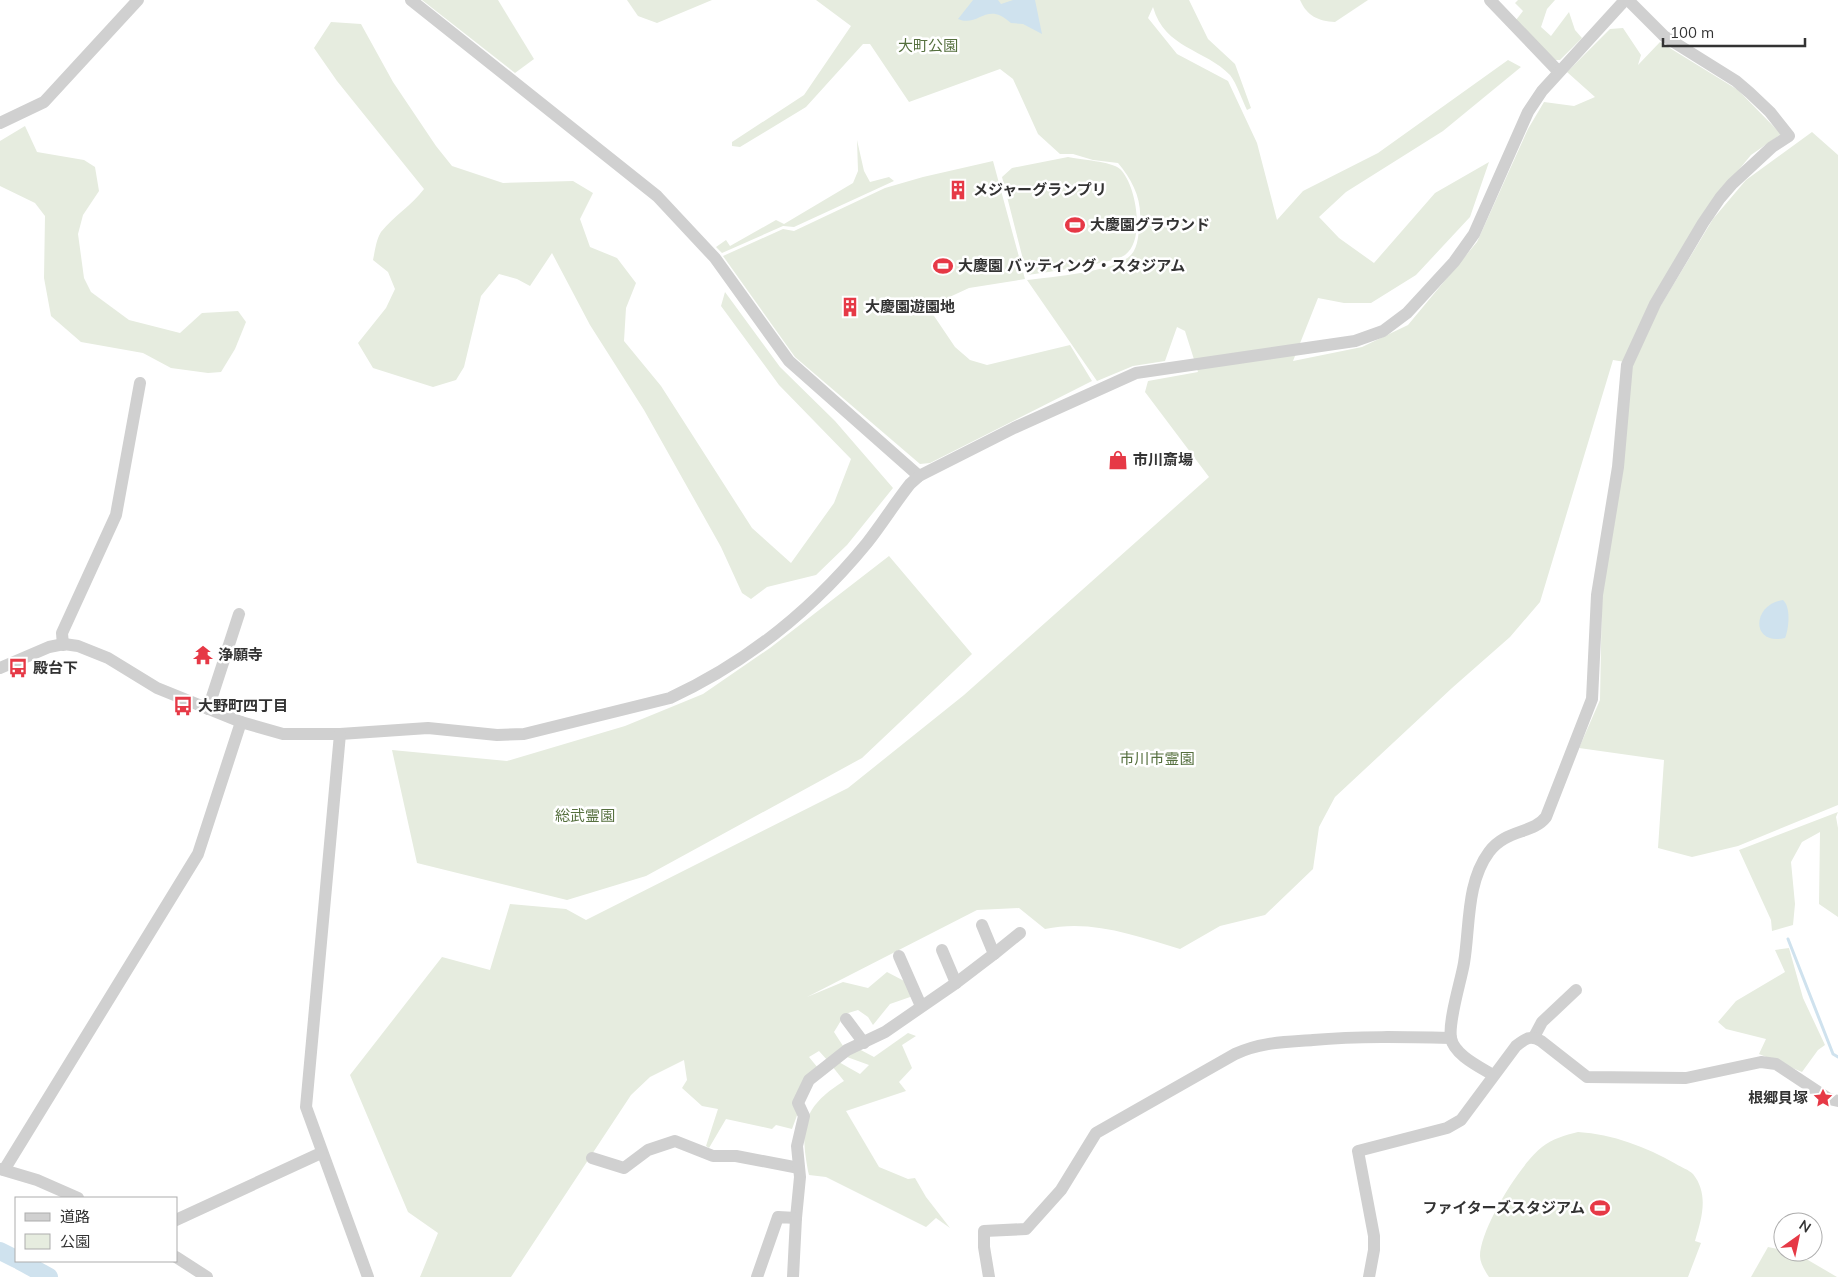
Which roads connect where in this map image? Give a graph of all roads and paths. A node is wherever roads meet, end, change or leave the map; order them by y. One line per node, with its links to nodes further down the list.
1 (138, 0): 6 (street)
2 (411, 0): 8 (street)
3 (1490, 0): 5 (street)
4 (1627, 0): 5 (street); 25 (street)
5 (1558, 71): 8 (street)
6 (0, 124)
7 (140, 383): 10 (street)
8 (919, 476): 14 (street)
9 (239, 614): 12 (street)
10 (63, 645): 11 (street); 12 (street)
11 (0, 668)
12 (208, 709): 13 (street)
13 (241, 722): 14 (street); 32 (street)
14 (340, 734): 29 (street)
15 (982, 925): 18 (street)
16 (1020, 933): 18 (street)
17 (942, 950): 20 (street)
18 (994, 954): 20 (street)
19 (899, 956): 22 (street)
20 (956, 983): 22 (street)
21 (1576, 990): 24 (street)
22 (921, 1006): 26 (street)
23 (846, 1019): 26 (street)
24 (1534, 1037): 27 (street); 28 (street)
25 (1451, 1038): 27 (street); 41 (street)
26 (864, 1043): 31 (street)
27 (1493, 1075): 42 (street)
28 (1838, 1101)
29 (321, 1153): 35 (street); 38 (street)
30 (592, 1158): 31 (street)
31 (799, 1168): 34 (street)
32 (2, 1170): 33 (street)
33 (76, 1197)
34 (796, 1218): 39 (street); 40 (street)
35 (178, 1219)
36 (178, 1258): 37 (street)
37 (207, 1277)
38 (368, 1277)
39 (757, 1277)
40 (794, 1277)
41 (989, 1277)
42 (1369, 1277)

